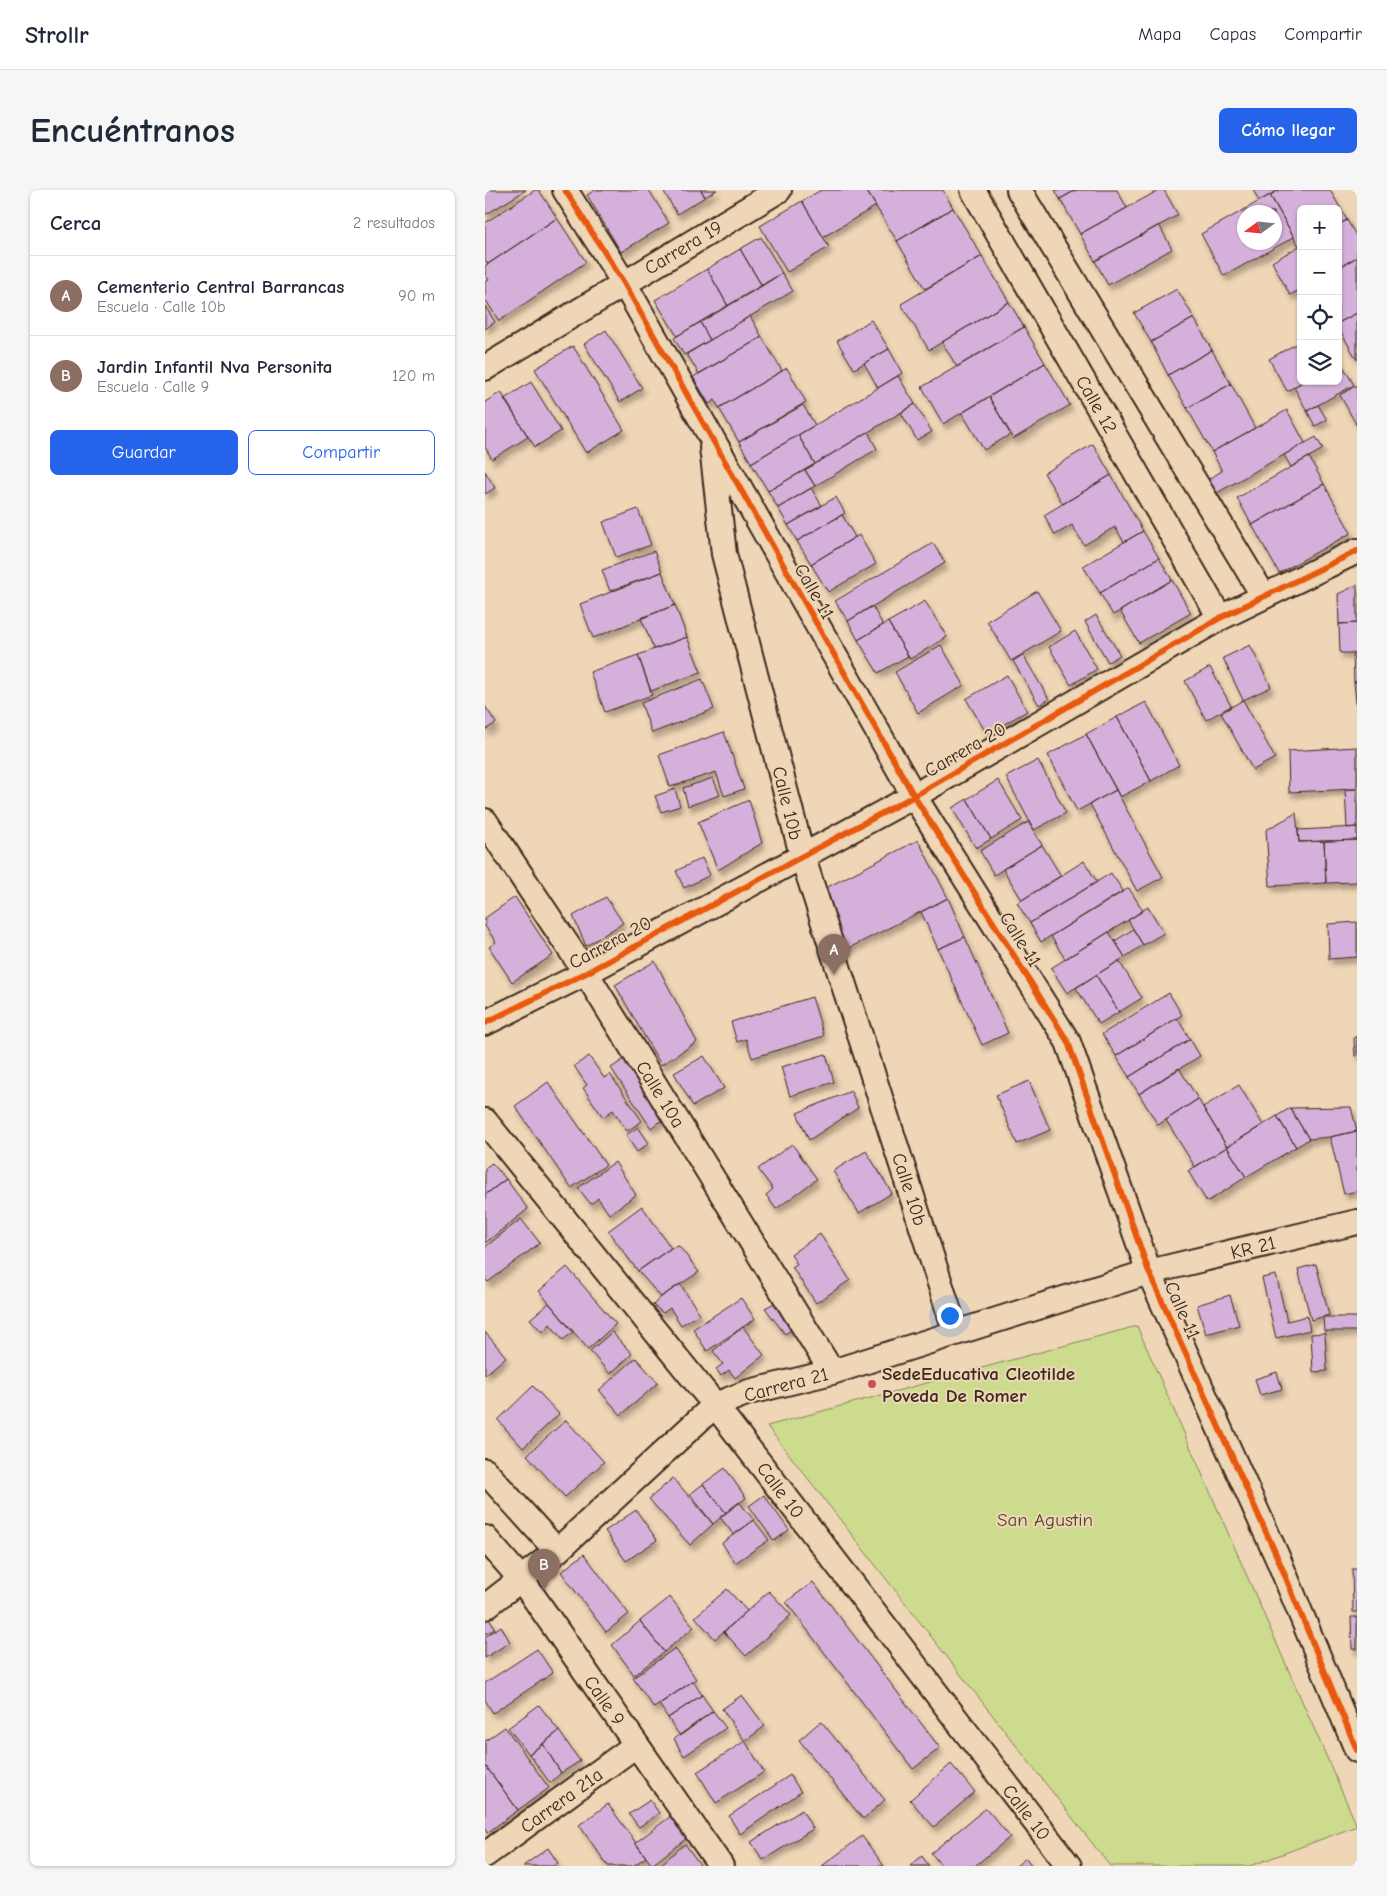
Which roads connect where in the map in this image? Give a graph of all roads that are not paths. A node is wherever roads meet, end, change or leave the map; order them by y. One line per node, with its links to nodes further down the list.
1 (565, 190): 5 (street, Calle 11)
2 (779, 190): 5 (street, Carrera 19)
3 (973, 190): 10 (street, Calle 12)
4 (1019, 190): 9 (street)
5 (624, 283): 6 (street, Carrera 19); 7 (street, Calle 11)
6 (485, 368)
7 (711, 436): 11 (street, Calle 11); 13 (street, Calle 10b)
8 (1355, 552): 9 (street, Carrera 20)
9 (1263, 596): 10 (street, Carrera 20)
10 (1220, 618): 11 (street, Carrera 20)
11 (914, 796): 13 (street, Carrera 20); 18 (street, Calle 11)
12 (485, 820): 14 (street, Calle 10a)
13 (802, 855): 14 (street, Carrera 20); 19 (street, Calle 10b)
14 (586, 972): 15 (street, Carrera 20); 20 (street, Calle 10a)
15 (485, 1023)
16 (485, 1121): 21 (street, Calle 10)
17 (1357, 1222): 18 (street, KR 21)
18 (1149, 1272): 19 (street, Carrera 21); 28 (street, Calle 11)
19 (956, 1333): 20 (street, Carrera 21)
20 (832, 1372): 21 (street, Carrera 21)
21 (715, 1405): 24 (street, Carrera 21); 31 (street, Calle 10)
22 (485, 1471): 24 (street)
23 (485, 1538): 25 (street, Calle 9)
24 (557, 1551): 25 (street, Carrera 21)
25 (521, 1579): 26 (street, Carrera 21); 27 (street, Calle 9)
26 (485, 1607)
27 (636, 1745): 29 (street, Carrera 21a); 30 (street, Calle 9)
28 (1357, 1750)
29 (485, 1855)
30 (721, 1866)
31 (1069, 1866)

